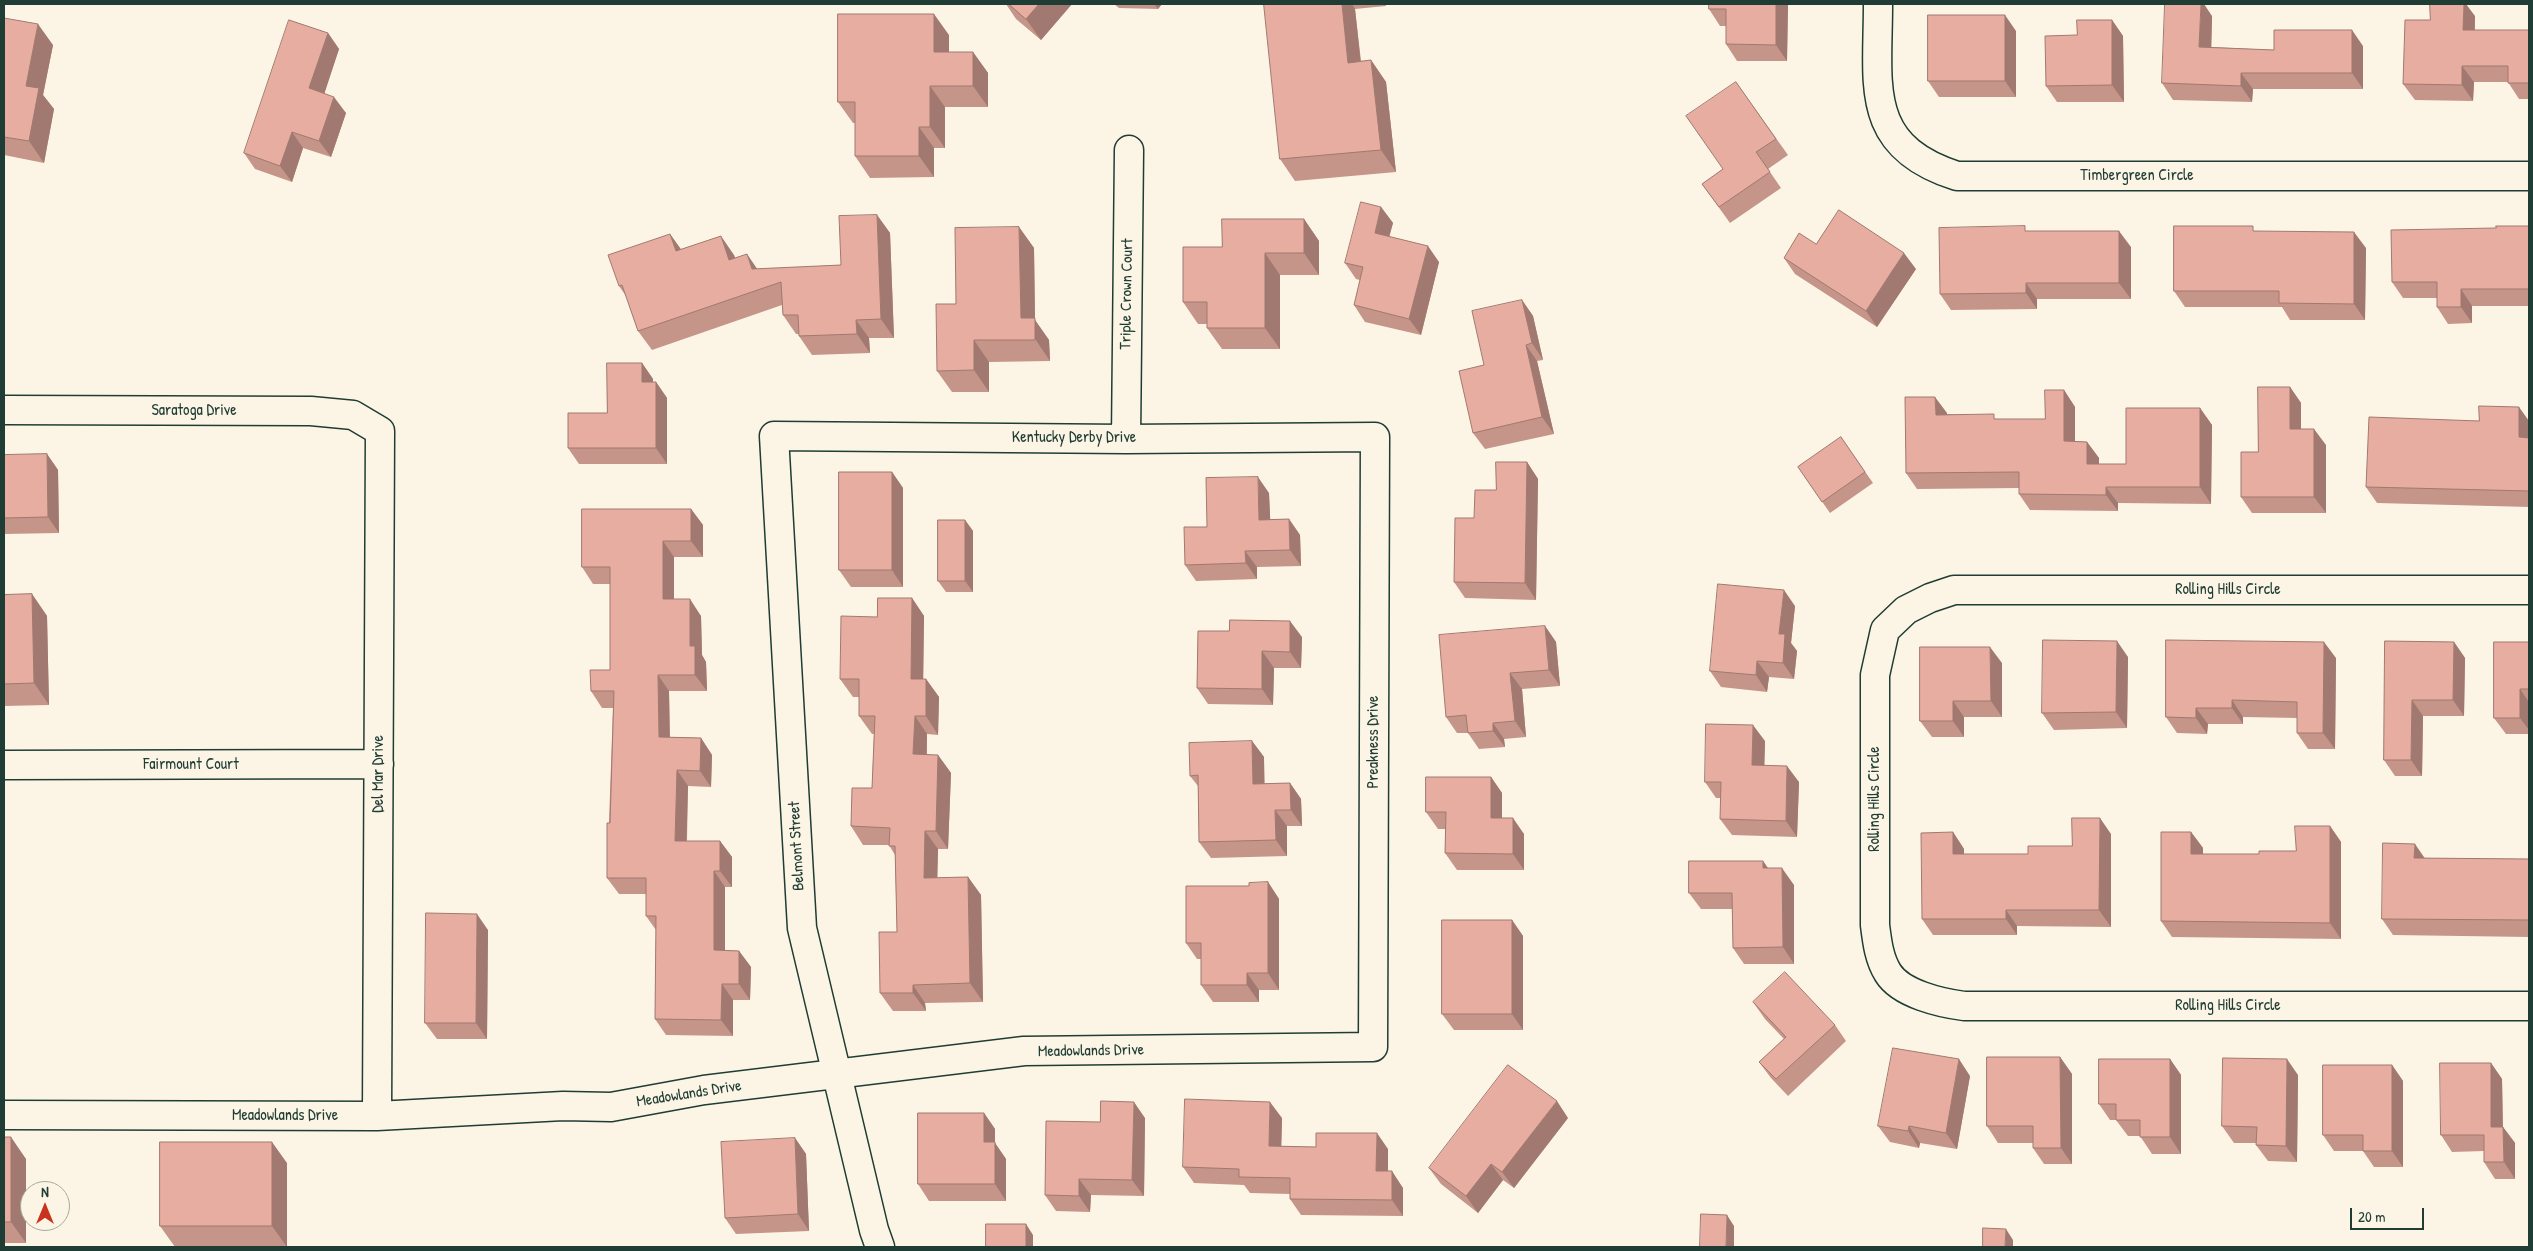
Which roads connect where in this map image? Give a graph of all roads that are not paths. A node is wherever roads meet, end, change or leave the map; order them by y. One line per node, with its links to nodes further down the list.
1 (1878, 4): 3 (street, Timbergreen Circle)
2 (1129, 150): 8 (street, Triple Crown Court)
3 (2529, 176)
4 (4, 410): 5 (street, Saratoga Drive)
5 (380, 431): 10 (street, Del Mar Drive)
6 (774, 436): 8 (street, Kentucky Derby Drive); 14 (street, Belmont Street)
7 (1375, 437): 8 (street, Kentucky Derby Drive); 13 (street, Preakness Drive)
8 (1126, 439)
9 (2529, 590): 12 (street, Rolling Hills Circle)
10 (378, 764): 11 (street, Fairmount Court); 16 (street, Del Mar Drive)
11 (4, 765)
12 (2529, 1006)
13 (1373, 1046): 14 (street, Meadowlands Drive)
14 (837, 1072): 16 (street, Meadowlands Drive); 17 (street, Belmont Street)
15 (4, 1115): 16 (street, Meadowlands Drive)
16 (378, 1116)
17 (880, 1247)

